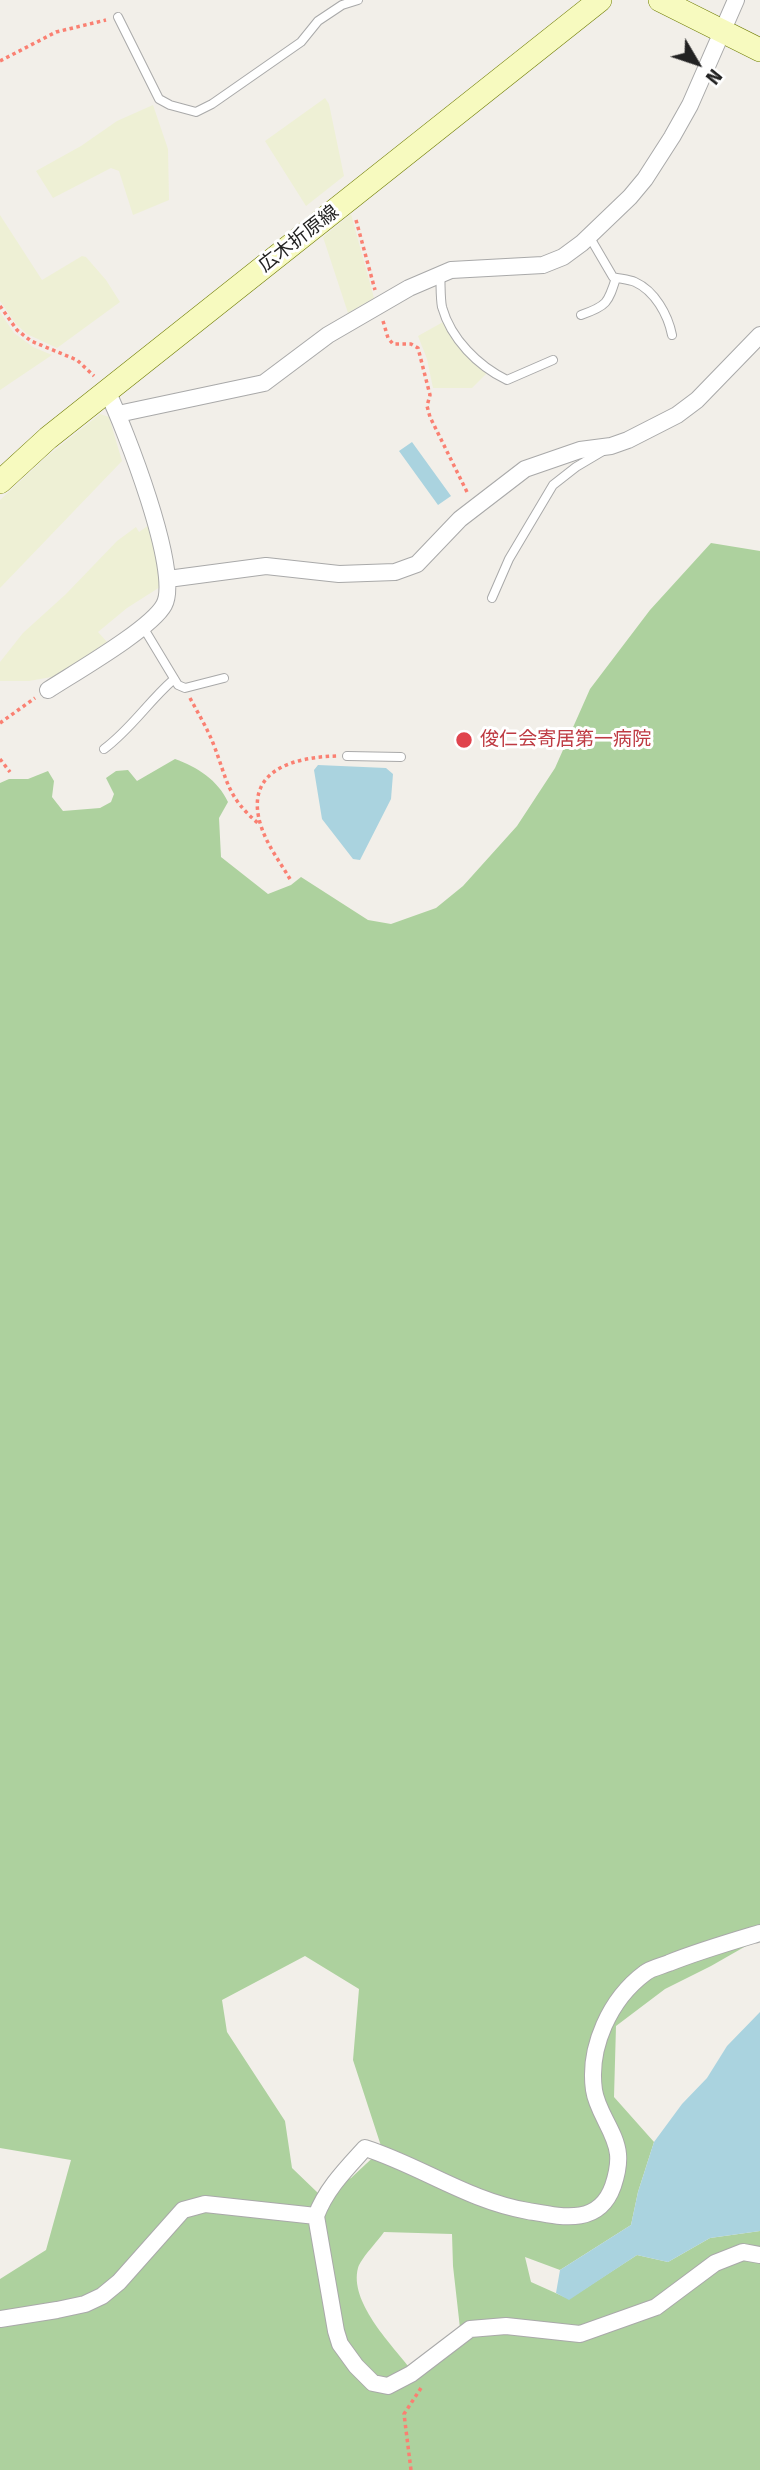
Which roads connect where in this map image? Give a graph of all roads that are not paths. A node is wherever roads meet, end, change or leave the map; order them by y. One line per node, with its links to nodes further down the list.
1 (358, 0): 5 (lane)
2 (600, 0): 15 (main road, 広木折原線)
3 (660, 0): 6 (main road)
4 (736, 0): 6 (street)
5 (118, 17)
6 (721, 31): 7 (main road); 8 (street)
7 (760, 50)
8 (589, 236): 9 (street); 10 (lane)
9 (440, 273): 14 (lane); 16 (street)
10 (616, 278): 11 (lane); 12 (lane)
11 (581, 315)
12 (672, 335)
13 (760, 335): 17 (street)
14 (553, 360)
15 (107, 391): 16 (street); 18 (main road, 広木折原線)
16 (118, 414): 19 (street)
17 (611, 446): 19 (street); 20 (lane)
18 (0, 482)
19 (168, 579): 21 (street)
20 (492, 598)
21 (144, 627): 23 (lane); 24 (street)
22 (224, 678): 23 (lane)
23 (173, 680): 25 (lane)
24 (48, 690)
25 (104, 749)
26 (347, 756): 27 (lane)
27 (401, 757)
28 (760, 1933): 29 (street)
29 (316, 2217): 30 (street); 31 (street)
30 (760, 2255)
31 (0, 2319)

